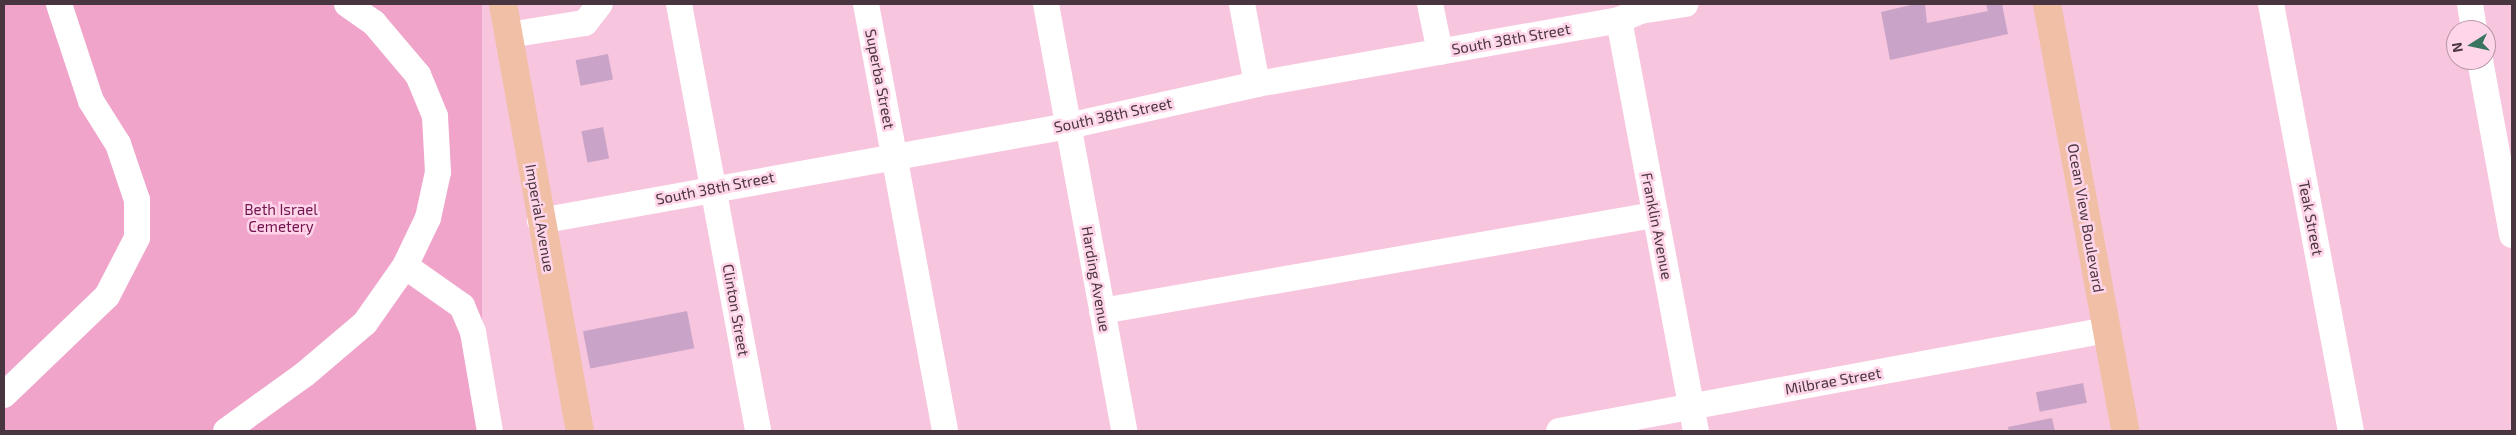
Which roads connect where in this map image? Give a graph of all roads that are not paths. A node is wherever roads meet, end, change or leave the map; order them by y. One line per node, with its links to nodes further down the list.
1 (59, 4): 29 (street)
2 (347, 4): 26 (street)
3 (503, 4): 16 (main road, Imperial Avenue)
4 (600, 4): 16 (street)
5 (679, 4): 22 (street, Clinton Street)
6 (866, 4): 21 (street, Superba Street)
7 (1046, 4): 20 (street, Harding Avenue)
8 (1242, 4): 19 (street)
9 (1430, 4): 17 (street)
10 (1685, 4): 14 (street, South 38th Street)
11 (2047, 4): 28 (main road, Ocean View Boulevard)
12 (2271, 4): 40 (street, Teak Street)
13 (2470, 4): 15 (street)
14 (1633, 12): 17 (street, South 38th Street); 23 (street, Franklin Avenue)
15 (2472, 20)
16 (509, 35): 24 (main road, Imperial Avenue)
17 (1440, 52): 19 (street, South 38th Street)
18 (2482, 70): 25 (street)
19 (1257, 84): 20 (street, South 38th Street)
20 (1068, 126): 21 (street, South 38th Street); 27 (street, Harding Avenue)
21 (894, 154): 22 (street, South 38th Street); 36 (street, Superba Street)
22 (714, 188): 24 (street, South 38th Street); 35 (street, Clinton Street)
23 (1654, 214): 27 (street); 31 (street, Franklin Avenue)
24 (540, 221): 34 (main road, Imperial Avenue)
25 (2512, 235)
26 (405, 266): 30 (street); 33 (street)
27 (1102, 311): 37 (street, Harding Avenue)
28 (2107, 330): 31 (street, Milbrae Street); 39 (main road, Ocean View Boulevard)
29 (4, 395)
30 (260, 419): 32 (street)
31 (1693, 419): 38 (street, Milbrae Street)
32 (226, 431)
33 (490, 431)
34 (580, 431)
35 (758, 431)
36 (944, 431)
37 (1124, 431)
38 (1559, 431)
39 (2125, 431)
40 (2351, 431)

